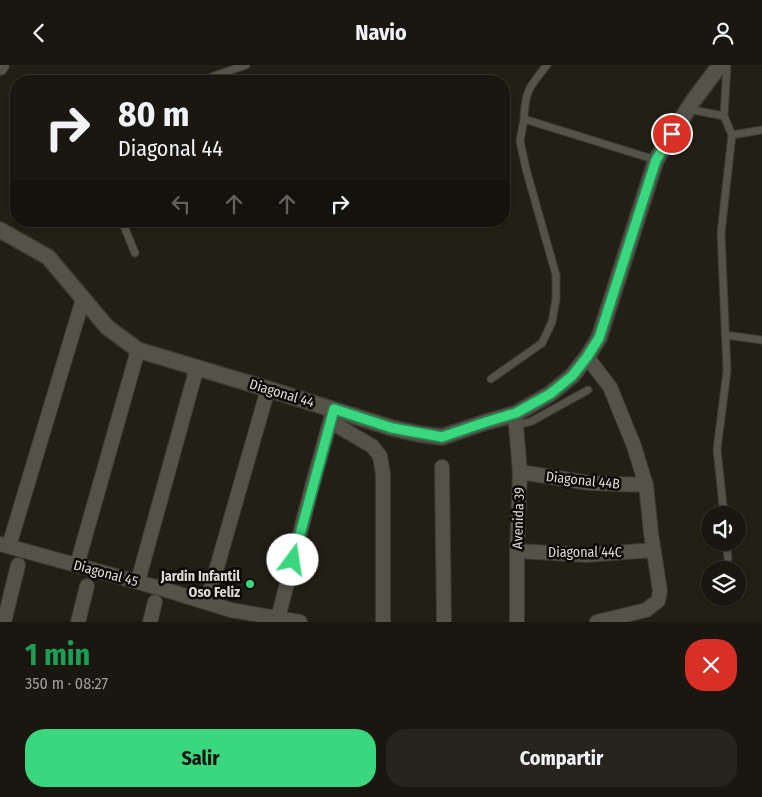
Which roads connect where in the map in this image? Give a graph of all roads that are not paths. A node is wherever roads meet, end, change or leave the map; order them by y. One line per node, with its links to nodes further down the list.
1 (2, 65): 6 (street)
2 (246, 65): 7 (lane)
3 (547, 65): 10 (lane)
4 (720, 65): 8 (main road, Diagonal 44)
5 (727, 65): 9 (lane)
6 (0, 69)
7 (217, 75)
8 (688, 109): 9 (lane); 13 (main road, Diagonal 44)
9 (724, 116): 12 (lane)
10 (524, 119): 13 (lane); 23 (lane)
11 (762, 130): 12 (lane)
12 (732, 135): 18 (lane)
13 (656, 160): 21 (main road, Diagonal 44)
14 (124, 227): 16 (lane)
15 (0, 230): 17 (main road, Diagonal 44)
16 (134, 253)
17 (83, 299): 20 (main road, Diagonal 44); 32 (street)
18 (725, 335): 19 (lane); 31 (lane)
19 (762, 340)
20 (138, 350): 22 (main road, Diagonal 44); 38 (street)
21 (587, 357): 27 (main road, Diagonal 44); 30 (street)
22 (197, 367): 24 (main road, Diagonal 44); 39 (street)
23 (491, 379)
24 (268, 389): 26 (main road, Diagonal 44); 42 (street)
25 (588, 390): 27 (lane)
26 (332, 416): 27 (main road, Diagonal 44); 43 (street); 48 (street)
27 (516, 419): 29 (street, Avenida 39)
28 (442, 467): 49 (street)
29 (520, 472): 30 (street, Diagonal 44B); 34 (street, Avenida 39)
30 (646, 485): 33 (street)
31 (723, 506)
32 (4, 545): 38 (street, Diagonal 45)
33 (654, 550): 34 (street, Diagonal 44C); 51 (street)
34 (517, 551): 50 (street, Avenida 39)
35 (727, 551): 36 (lane)
36 (728, 558)
37 (18, 565): 44 (street)
38 (77, 565): 39 (street, Diagonal 45)
39 (138, 581): 42 (street, Diagonal 45)
40 (87, 586): 45 (street)
41 (155, 602): 46 (street)
42 (207, 602): 43 (street, Diagonal 45)
43 (278, 617): 47 (street, Diagonal 45)
44 (4, 622)
45 (78, 622)
46 (150, 622)
47 (300, 622)
48 (383, 622)
49 (444, 622)
50 (517, 622)
51 (597, 622)

